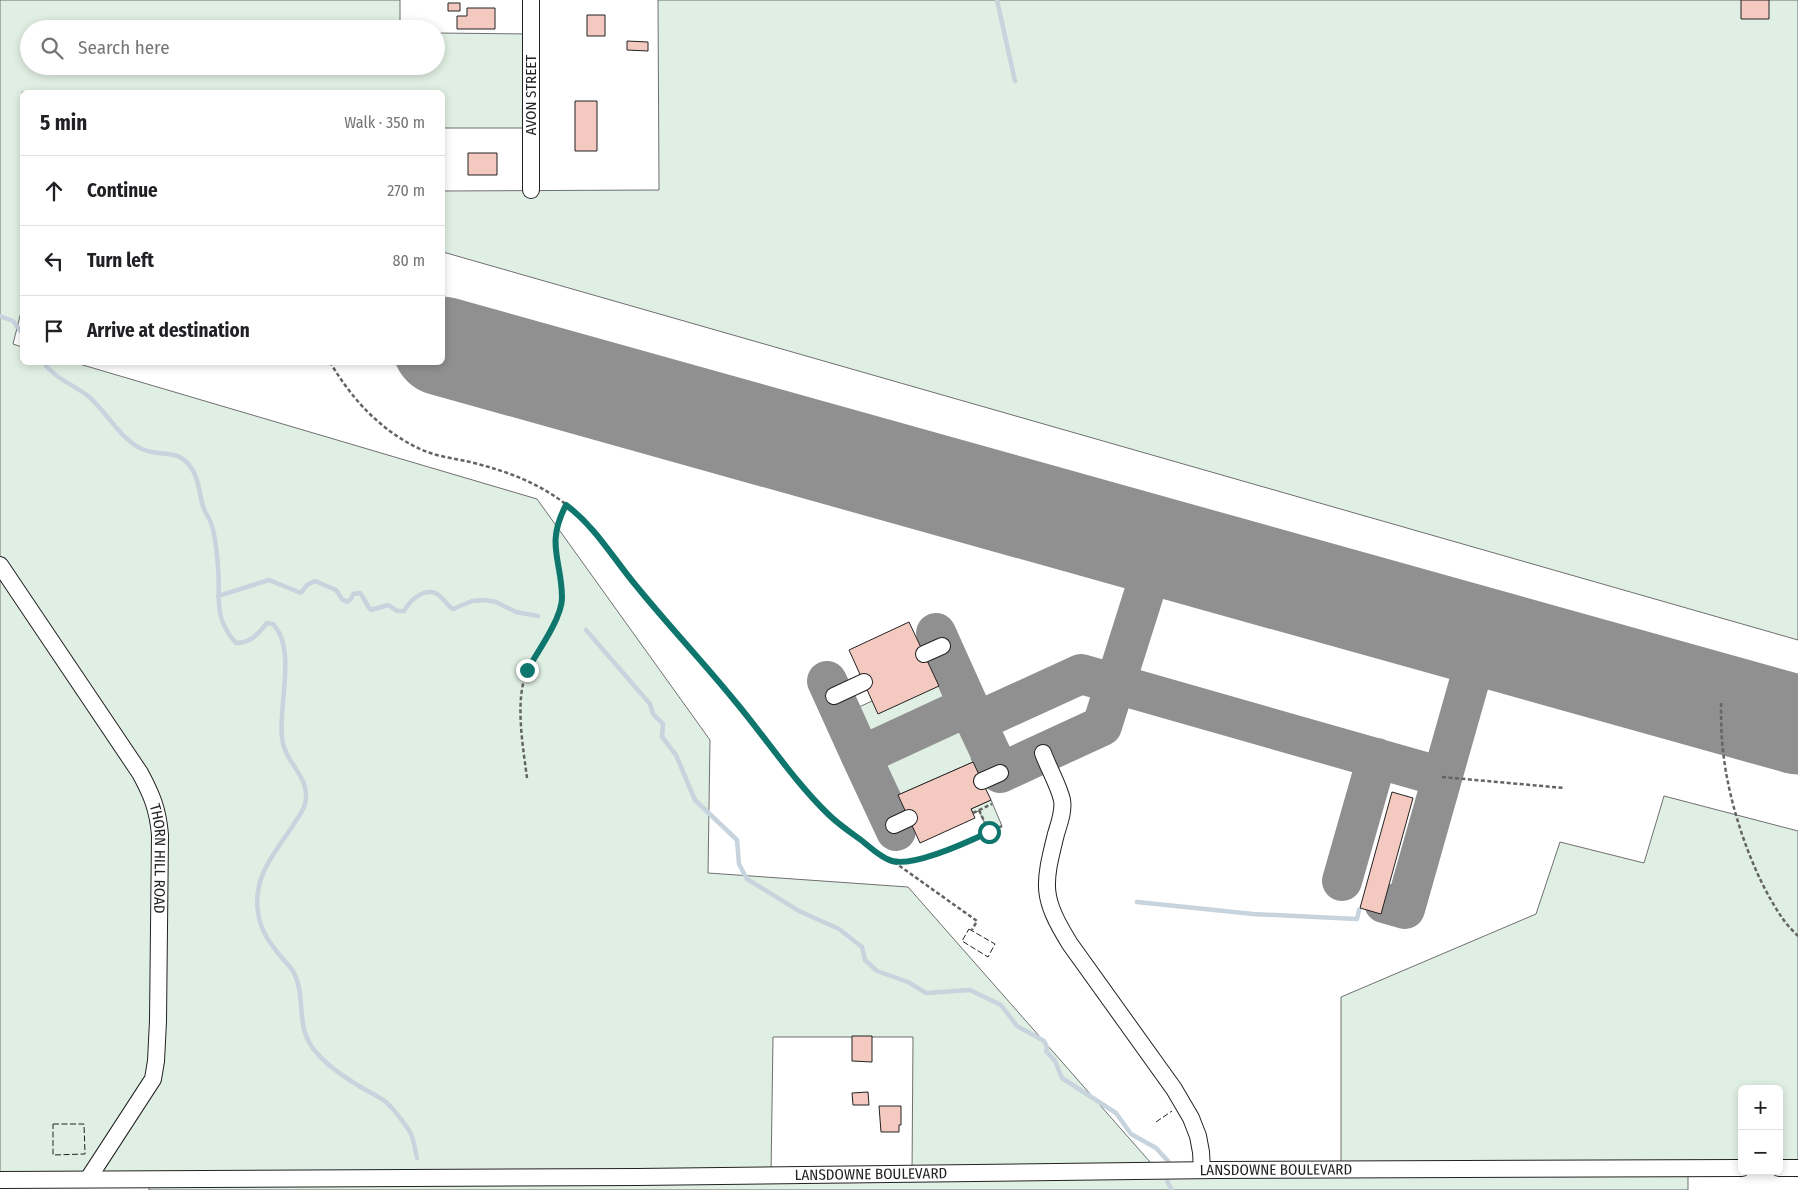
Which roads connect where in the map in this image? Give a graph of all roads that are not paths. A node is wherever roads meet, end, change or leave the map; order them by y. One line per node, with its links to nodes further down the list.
1 (530, 0): 2 (street, AVON STREET)
2 (531, 190)
3 (0, 565): 17 (street, THORN HILL ROAD)
4 (942, 646): 5 (street)
5 (924, 654)
6 (864, 682): 7 (street)
7 (834, 696)
8 (1043, 753): 16 (street)
9 (1000, 773): 10 (street)
10 (982, 781)
11 (909, 818): 12 (street)
12 (894, 825)
13 (1738, 1168): 16 (street, LANSDOWNE BOULEVARD)
14 (1783, 1168): 15 (street)
15 (1798, 1168)
16 (1202, 1170): 17 (street, LANSDOWNE BOULEVARD)
17 (88, 1179): 18 (street, LANSDOWNE BOULEVARD)
18 (0, 1180)

